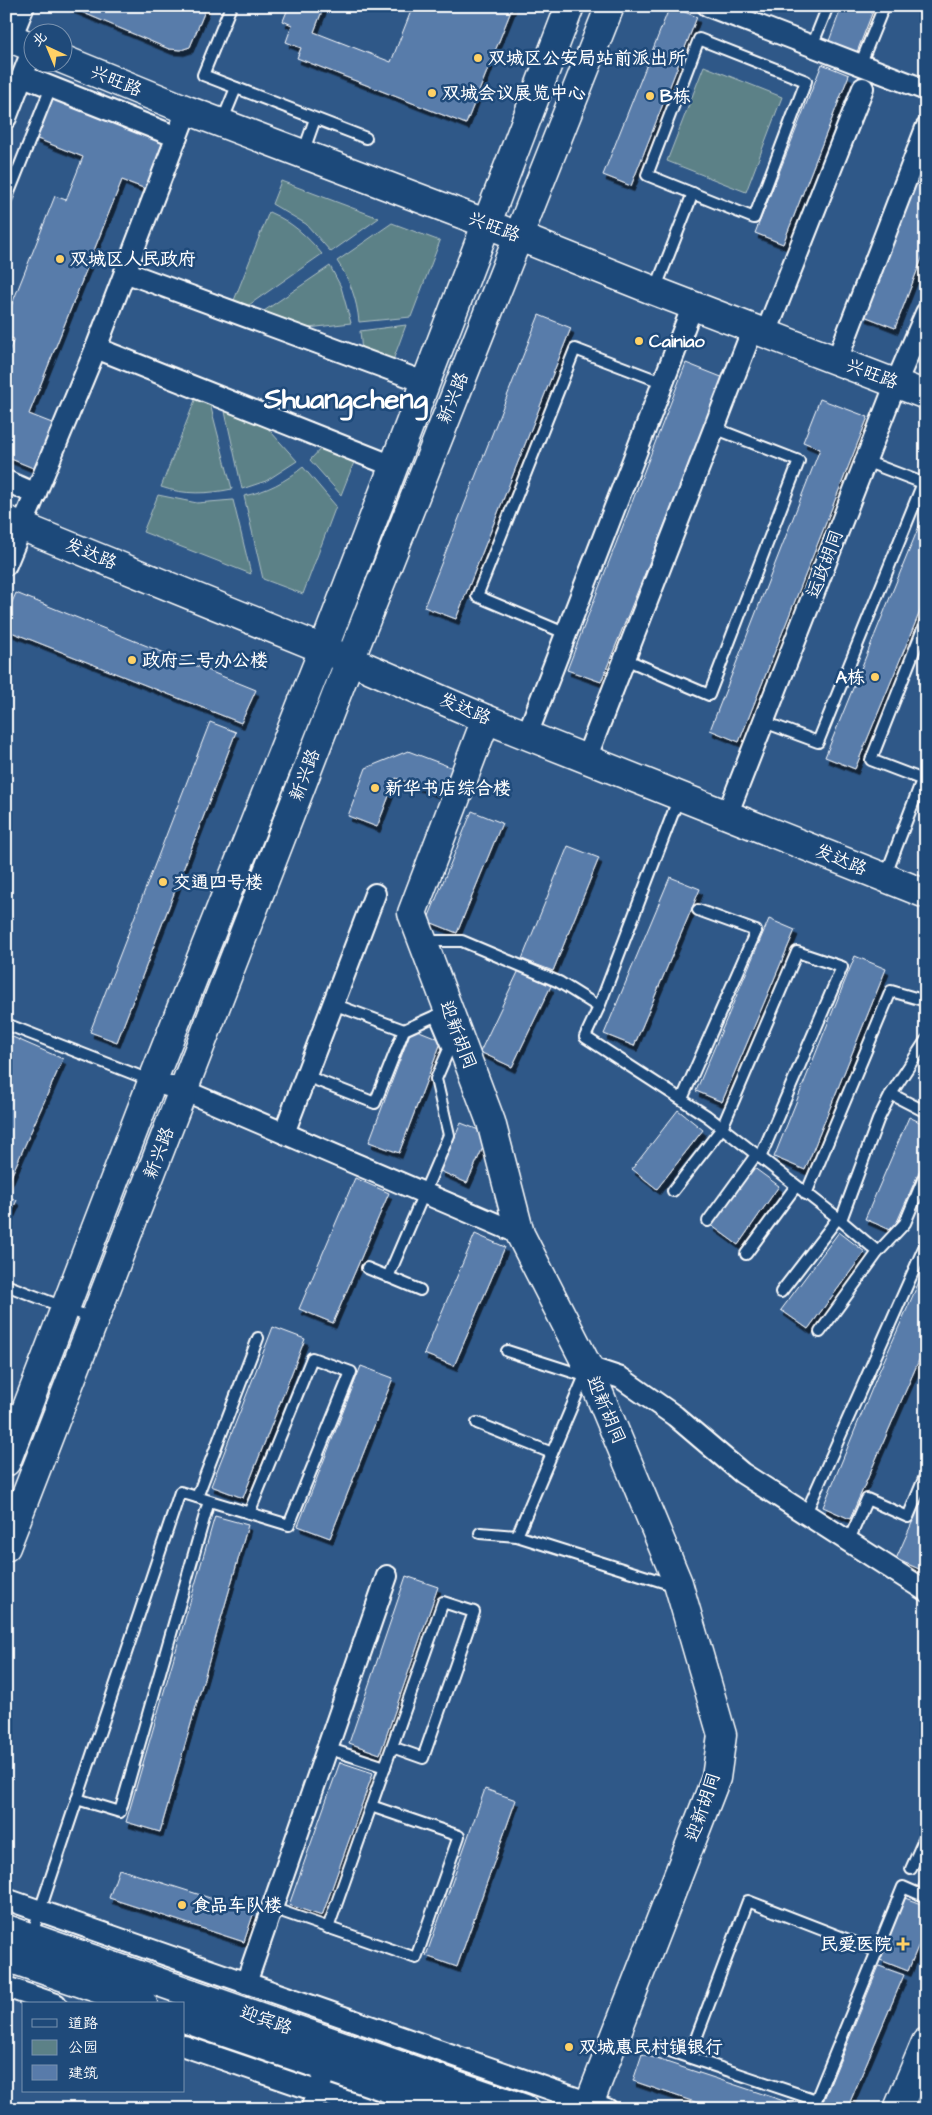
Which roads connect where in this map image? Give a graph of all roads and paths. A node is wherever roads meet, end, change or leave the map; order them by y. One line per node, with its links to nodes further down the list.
1 (24, 6): 8 (street)
2 (231, 6): 14 (lane)
3 (570, 6): 27 (main road, 新兴路)
4 (610, 6): 28 (main road, 新兴路)
5 (828, 6): 9 (lane)
6 (884, 6): 11 (lane)
7 (710, 7): 9 (street)
8 (21, 43): 12 (street)
9 (812, 46): 11 (street)
10 (72, 63): 17 (main road, 兴旺路)
11 (860, 65): 16 (street)
12 (23, 76): 13 (street); 18 (street)
13 (51, 87): 22 (street); 26 (lane)
14 (236, 88): 19 (lane); 20 (lane)
15 (863, 88): 33 (street)
16 (926, 90)
17 (187, 110): 20 (main road, 兴旺路); 22 (street)
18 (6, 118)
19 (315, 119): 23 (lane); 24 (lane)
20 (222, 123): 24 (main road, 兴旺路)
21 (926, 128): 35 (street)
22 (177, 137): 29 (street)
23 (366, 138)
24 (303, 154): 27 (main road, 兴旺路)
25 (693, 193): 25 (lane); 30 (lane)
26 (6, 200)
27 (486, 223): 28 (main road, 兴旺路); 36 (main road, 新兴路)
28 (518, 236): 30 (main road, 兴旺路); 51 (main road, 新兴路)
29 (125, 272): 34 (street); 36 (street)
30 (655, 291): 31 (main road, 兴旺路)
31 (693, 305): 33 (main road, 兴旺路); 37 (street)
32 (926, 313): 38 (street, 运政胡同)
33 (760, 331): 35 (main road, 兴旺路); 40 (street)
34 (96, 348): 42 (street); 44 (street)
35 (837, 360): 38 (main road, 兴旺路)
36 (424, 382): 42 (main road, 新兴路)
37 (664, 383): 48 (street); 48 (lane)
38 (896, 383): 39 (main road, 兴旺路); 41 (street, 运政胡同)
39 (926, 395)
40 (714, 428): 50 (street); 50 (lane)
41 (865, 461): 53 (street, 运政胡同); 53 (lane)
42 (392, 466): 49 (main road, 新兴路)
43 (6, 481): 44 (street)
44 (36, 494): 45 (street)
45 (15, 523): 46 (street); 49 (main road, 发达路)
46 (6, 566)
47 (926, 621): 56 (lane)
48 (567, 634): 54 (street)
49 (323, 650): 51 (main road, 发达路); 72 (main road, 新兴路)
50 (625, 659): 55 (street)
51 (350, 660): 52 (main road, 发达路); 73 (main road, 新兴路)
52 (486, 719): 54 (main road, 发达路); 63 (main road, 迎新胡同)
53 (764, 722): 58 (street, 运政胡同)
54 (527, 735): 55 (main road, 发达路)
55 (586, 759): 57 (main road, 发达路)
56 (924, 781): 59 (lane)
57 (680, 796): 58 (main road, 发达路); 66 (lane)
58 (727, 815): 59 (main road, 发达路)
59 (885, 878): 61 (main road, 发达路)
60 (375, 894): 65 (street)
61 (926, 894)
62 (698, 910): 75 (lane)
63 (422, 941): 66 (lane); 70 (main road, 迎新胡同)
64 (926, 1001): 84 (lane)
65 (333, 1004): 68 (lane); 71 (street)
66 (599, 1006): 75 (lane)
67 (6, 1024): 72 (lane)
68 (404, 1030): 70 (lane); 71 (lane)
69 (926, 1040): 74 (lane)
70 (455, 1047): 83 (lane); 87 (main road, 迎新胡同)
71 (306, 1076): 78 (street)
72 (152, 1082): 73 (street); 96 (main road, 新兴路)
73 (183, 1090): 78 (street); 97 (main road, 新兴路)
74 (891, 1094): 76 (lane); 85 (lane)
75 (682, 1099): 77 (lane)
76 (926, 1112)
77 (722, 1128): 79 (lane); 79 (lane); 82 (lane)
78 (284, 1133): 83 (street)
79 (758, 1157): 81 (lane); 86 (lane)
80 (926, 1173): 89 (lane)
81 (796, 1186): 84 (lane); 90 (lane)
82 (674, 1191)
83 (424, 1193): 87 (street); 92 (lane)
84 (806, 1194): 85 (lane)
85 (839, 1219): 89 (lane); 95 (lane)
86 (708, 1220)
87 (520, 1234): 101 (main road, 迎新胡同)
88 (926, 1243): 109 (lane)
89 (878, 1252): 98 (lane)
90 (746, 1254)
91 (367, 1268): 92 (lane)
92 (388, 1277): 94 (lane)
93 (6, 1286): 96 (lane)
94 (420, 1290)
95 (781, 1292)
96 (65, 1309): 97 (lane); 104 (main road, 新兴路)
97 (94, 1320): 113 (main road, 新兴路)
98 (820, 1332)
99 (258, 1338): 106 (lane)
100 (507, 1351): 101 (lane)
101 (586, 1371): 103 (lane); 109 (street); 115 (main road, 迎新胡同)
102 (477, 1423): 103 (lane)
103 (552, 1453): 111 (lane)
104 (6, 1462)
105 (926, 1474): 112 (lane)
106 (196, 1497): 107 (lane); 120 (lane)
107 (209, 1500): 108 (lane); 120 (lane)
108 (249, 1513): 108 (lane)
109 (806, 1513): 112 (street)
110 (480, 1532): 111 (lane)
111 (517, 1536): 115 (lane)
112 (849, 1540): 116 (street)
113 (6, 1547)
114 (388, 1576): 118 (street)
115 (679, 1587): 143 (main road, 迎新胡同)
116 (926, 1591)
117 (392, 1747): 117 (lane); 119 (lane)
118 (328, 1748): 119 (lane); 126 (street)
119 (385, 1767): 121 (lane)
120 (77, 1799): 127 (lane)
121 (372, 1806): 128 (lane); 128 (lane)
122 (926, 1835): 123 (lane)
123 (911, 1868)
124 (926, 1897): 130 (lane)
125 (6, 1899): 127 (street)
126 (272, 1908): 128 (lane); 132 (street)
127 (40, 1911): 129 (lane); 132 (street)
128 (328, 1928)
129 (18, 1933): 136 (main road, 迎宾路)
130 (877, 1952): 141 (lane); 141 (lane)
131 (6, 1956): 135 (main road)
132 (252, 1985): 136 (street); 143 (street)
133 (6, 1987): 134 (street)
134 (50, 2002)
135 (137, 2002)
136 (247, 2014): 142 (main road, 迎宾路)
137 (185, 2018): 142 (main road, 迎宾路)
138 (926, 2042): 147 (main road)
139 (185, 2046): 142 (street)
140 (658, 2047): 141 (lane)
141 (689, 2057)
142 (323, 2078): 144 (street); 145 (main road, 迎宾路); 146 (main road, 迎宾路)
143 (594, 2107)
144 (369, 2109)
145 (450, 2109)
146 (526, 2109)
147 (898, 2109)

